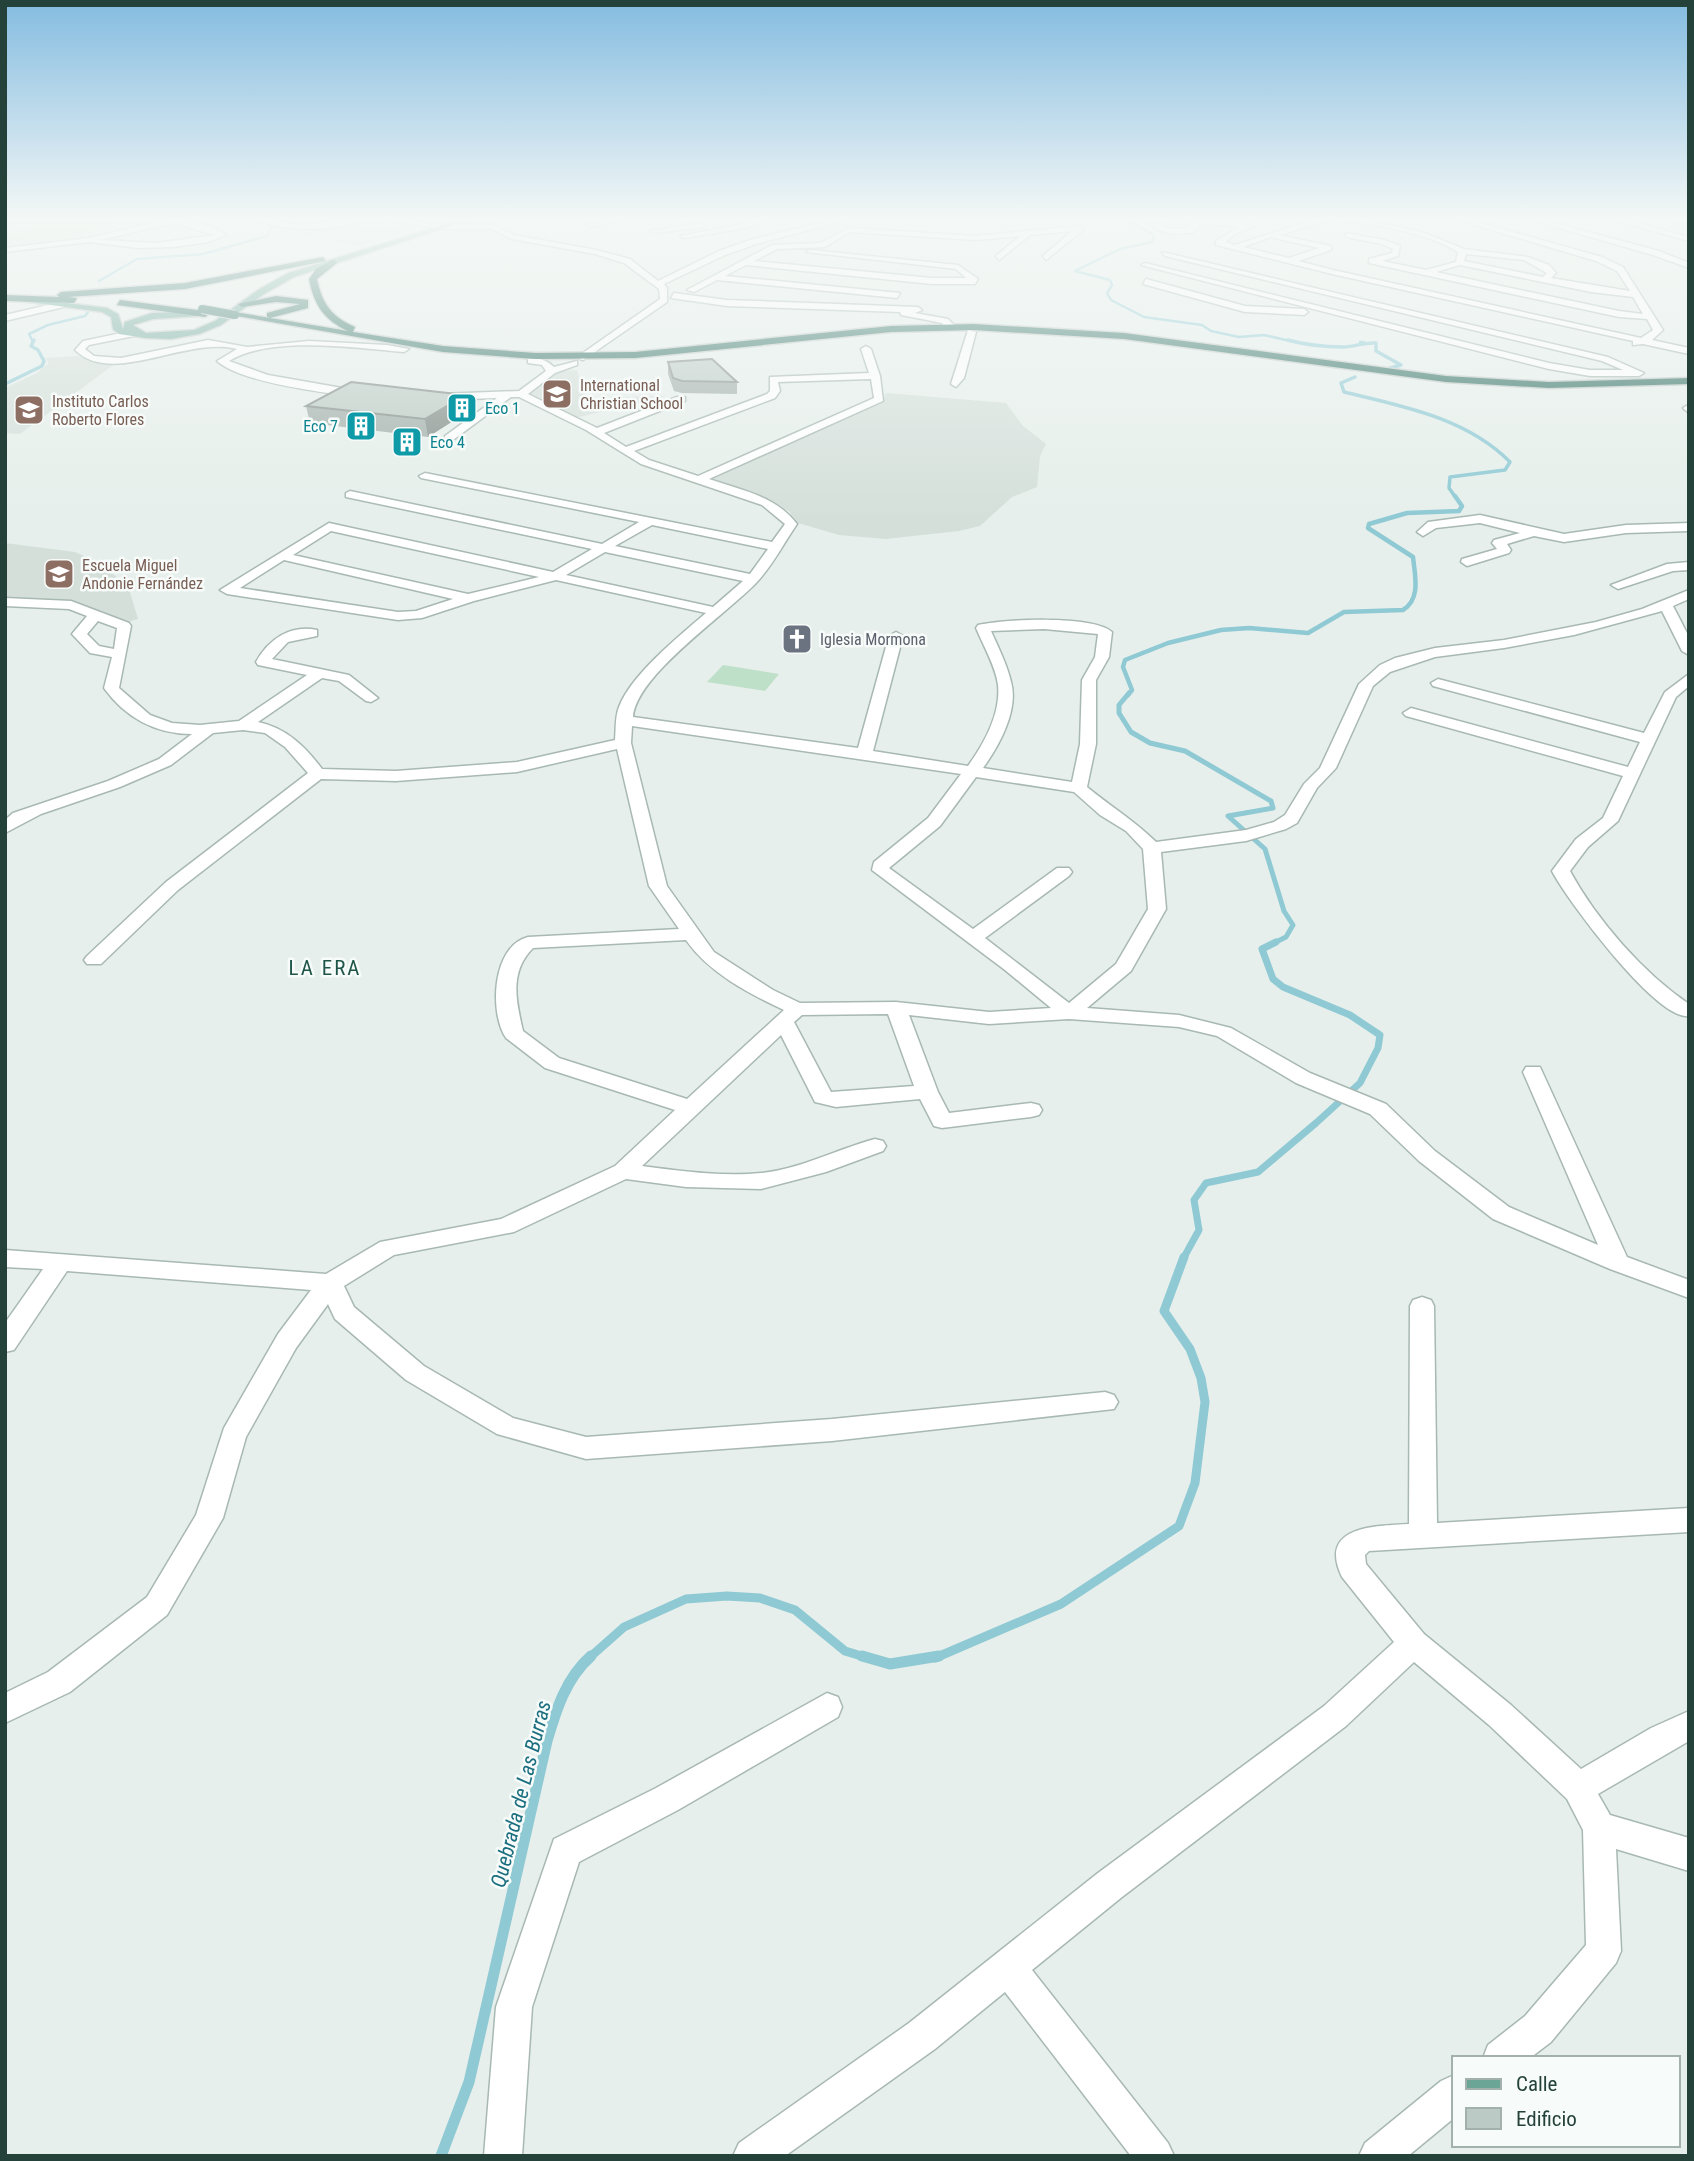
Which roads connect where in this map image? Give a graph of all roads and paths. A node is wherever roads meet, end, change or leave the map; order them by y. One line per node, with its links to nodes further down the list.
1 (116, 319): 17 (main road)
2 (143, 319): 3 (main road)
3 (213, 319)
4 (223, 319): 17 (main road)
5 (244, 319): 15 (highway)
6 (248, 319): 20 (highway)
7 (331, 319): 20 (highway)
8 (640, 319): 25 (street)
9 (935, 319): 14 (street)
10 (1361, 319): 27 (street)
11 (1437, 319): 24 (street)
12 (1542, 319): 18 (street)
13 (1652, 319): 18 (street)
14 (951, 327): 25 (highway); 32 (highway)
15 (288, 330): 19 (street); 20 (highway)
16 (971, 332): 25 (highway); 31 (street); 33 (highway)
17 (131, 334): 21 (street)
18 (1642, 341): 23 (street); 24 (street)
19 (283, 345): 20 (street); 21 (street)
20 (405, 346): 25 (highway); 26 (highway)
21 (245, 349): 34 (street)
22 (866, 349): 29 (street)
23 (1689, 351)
24 (1594, 356): 27 (street)
25 (579, 360): 26 (highway); 28 (street)
26 (531, 361): 28 (street)
27 (1549, 366): 32 (street)
28 (552, 371): 35 (street)
29 (875, 376): 40 (street); 42 (street)
30 (1689, 381): 32 (highway)
31 (956, 384)
32 (1571, 384)
33 (1689, 388)
34 (370, 395)
35 (514, 395): 36 (street); 38 (street); 39 (street)
36 (424, 397)
37 (681, 400): 38 (street)
38 (596, 432): 40 (street)
39 (449, 438)
40 (625, 451): 42 (street)
41 (425, 476): 44 (street)
42 (700, 479): 48 (street)
43 (350, 495): 49 (street)
44 (650, 521): 48 (street); 49 (street)
45 (1689, 527): 47 (street)
46 (1423, 532): 47 (street)
47 (1532, 533): 51 (street)
48 (774, 546): 54 (street)
49 (603, 547): 53 (street); 54 (street)
50 (282, 556): 53 (street); 57 (street); 57 (street)
51 (1467, 562)
52 (1689, 566): 55 (street)
53 (553, 577): 57 (street); 60 (street)
54 (753, 579): 60 (street)
55 (1618, 586)
56 (1689, 594): 59 (street)
57 (469, 598)
58 (5, 602): 61 (street)
59 (1666, 606): 64 (street); 83 (street)
60 (715, 611): 71 (street)
61 (97, 614): 65 (street); 65 (street)
62 (312, 633): 66 (street)
63 (896, 636): 76 (street)
64 (1689, 650)
65 (120, 654): 73 (street)
66 (319, 673): 69 (street); 72 (street)
67 (1689, 678): 74 (street)
68 (1438, 683): 74 (street)
69 (371, 698)
70 (1411, 713): 79 (street)
71 (624, 720): 75 (street); 76 (street)
72 (243, 725): 73 (street); 78 (street)
73 (206, 730): 81 (street)
74 (1648, 739): 79 (street)
75 (623, 743): 78 (street); 85 (street)
76 (864, 754): 77 (street)
77 (974, 772): 80 (street); 80 (street); 86 (street)
78 (317, 774): 87 (street)
79 (1634, 774): 89 (street)
80 (1079, 789): 83 (street)
81 (12, 814): 82 (street)
82 (5, 828)
83 (1152, 848): 90 (street)
84 (1063, 872): 86 (street)
85 (692, 934): 91 (street); 94 (street)
86 (974, 937): 90 (street)
87 (94, 960)
88 (896, 1008): 90 (street); 91 (street); 93 (street)
89 (1689, 1010)
90 (1069, 1013): 100 (street)
91 (790, 1014): 93 (street); 94 (street)
92 (1533, 1072): 100 (street)
93 (927, 1092): 95 (street)
94 (691, 1108): 97 (street)
95 (1031, 1110)
96 (875, 1146): 97 (street)
97 (623, 1171): 101 (street)
98 (5, 1258): 99 (street)
99 (62, 1261): 101 (street); 104 (street)
100 (1618, 1264): 102 (street)
101 (330, 1283): 105 (street); 110 (street)
102 (1689, 1289)
103 (1422, 1306): 107 (street)
104 (5, 1343)
105 (1105, 1402)
106 (1689, 1520): 107 (street)
107 (1423, 1535): 108 (street)
108 (1413, 1643): 112 (street); 115 (street)
109 (827, 1707): 118 (street)
110 (5, 1709)
111 (1689, 1726): 112 (street)
112 (1578, 1788): 113 (street)
113 (1599, 1828): 114 (street); 116 (street)
114 (1689, 1855)
115 (1009, 1968): 119 (street); 120 (street)
116 (1504, 2056)
117 (1452, 2096): 121 (street)
118 (503, 2156)
119 (752, 2156)
120 (1155, 2156)
121 (1378, 2156)

